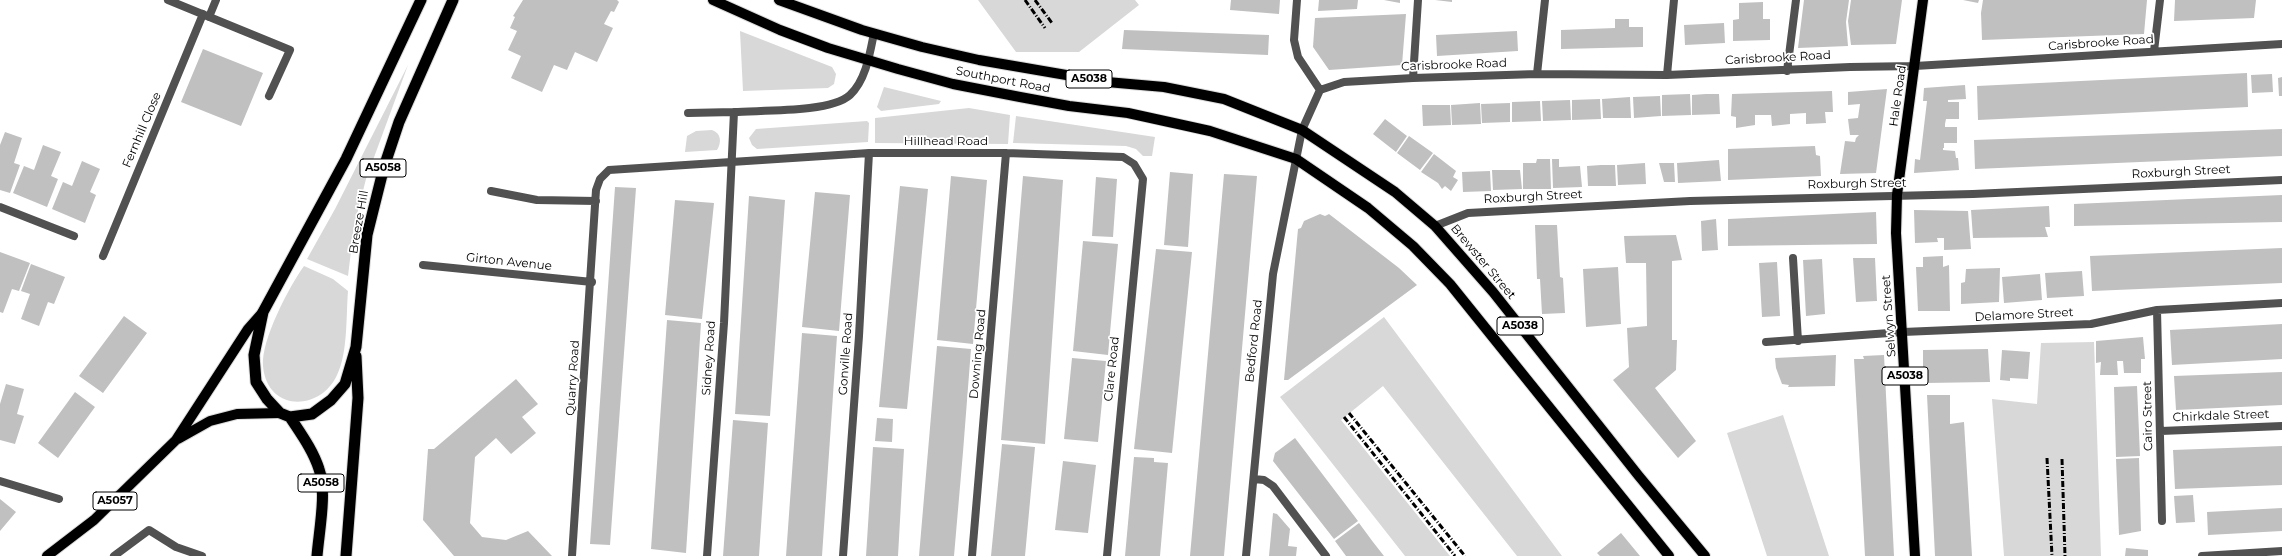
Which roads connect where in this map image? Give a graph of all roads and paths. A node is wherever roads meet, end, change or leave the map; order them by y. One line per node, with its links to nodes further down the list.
1 (168, 0): 14 (street)
2 (216, 0): 14 (street, Fernhill Close)
3 (421, 0): 47 (highway, Breeze Hill / A5058)
4 (453, 0): 51 (highway, Breeze Hill / A5058)
5 (779, 0): 15 (main road, Southport Road / A5038)
6 (1297, 0): 24 (street)
7 (1418, 0): 23 (street)
8 (1545, 0): 21 (street)
9 (1674, 0): 22 (street)
10 (1796, 0): 20 (street)
11 (1923, 0): 19 (main road, Hale Road / A5038)
12 (2160, 0): 17 (street)
13 (720, 1): 18 (main road, Southport Road / A5038)
14 (206, 16): 25 (street); 41 (street, Fernhill Close)
15 (874, 33): 18 (street); 28 (main road, Southport Road / A5038)
16 (2282, 44): 17 (street, Carisbrooke Road)
17 (2154, 51): 19 (street, Carisbrooke Road)
18 (868, 59): 26 (street); 31 (main road, Southport Road / A5038)
19 (1915, 66): 20 (street, Carisbrooke Road); 36 (main road, Hale Road / A5038)
20 (1786, 71): 22 (street, Carisbrooke Road)
21 (1537, 74): 22 (street, Carisbrooke Road); 23 (street, Carisbrooke Road)
22 (1667, 75)
23 (1413, 78): 24 (street, Carisbrooke Road)
24 (1320, 90): 28 (street)
25 (269, 96)
26 (734, 112): 27 (street); 32 (street)
27 (688, 113)
28 (1302, 130): 31 (street, Bedford Road); 39 (main road, Brewster Street / A5038)
29 (869, 153): 30 (street, Hillhead Road); 32 (street, Hillhead Road); 69 (street, Gonville Road)
30 (1006, 153): 34 (street, Hillhead Road); 70 (street, Downing Road)
31 (1296, 159): 56 (street, Bedford Road); 74 (main road, A5038)
32 (732, 161): 37 (street, Hillhead Road); 68 (street, Sidney Road)
33 (2282, 180): 36 (street, Roxburgh Street)
34 (1144, 185): 71 (street, Clare Road)
35 (491, 191): 37 (street)
36 (1898, 195): 39 (street, Roxburgh Street); 48 (main road, Selwyn Street / A5038)
37 (596, 201): 44 (street, Quarry Road)
38 (0, 207): 40 (street)
39 (1435, 226): 75 (main road, Brewster Street / A5038)
40 (74, 236)
41 (103, 256)
42 (1793, 258): 49 (street)
43 (423, 265): 44 (street, Girton Avenue)
44 (592, 282): 67 (street, Quarry Road)
45 (2282, 303): 46 (street, Delamore Street)
46 (2157, 310): 48 (street, Delamore Street); 54 (street, Cairo Street)
47 (263, 312): 52 (highway, Breeze Hill / A5058); 55 (main road, Breeze Hill / A5057)
48 (1902, 332): 49 (street, Delamore Street); 76 (main road, Selwyn Street / A5038)
49 (1798, 341): 50 (street, Delamore Street)
50 (1766, 342)
51 (356, 348): 52 (highway, Breeze Hill / A5058); 66 (highway, A5058)
52 (285, 415): 55 (main road, Breeze Hill / A5057); 65 (highway, A5058)
53 (2282, 426): 54 (street, Chirkdale Street)
54 (2161, 431): 59 (street, Cairo Street)
55 (176, 440): 62 (main road, Breeze Hill / A5057)
56 (1254, 479): 72 (street, Bedford Road); 73 (street)
57 (0, 481): 58 (street)
58 (59, 499)
59 (2162, 521)
60 (2282, 551): 61 (street)
61 (2203, 555)
62 (47, 556)
63 (114, 556): 64 (street)
64 (202, 556)
65 (317, 556)
66 (346, 556)
67 (572, 556)
68 (707, 556)
69 (843, 556)
70 (972, 556)
71 (1107, 556)
72 (1246, 556)
73 (1326, 556)
74 (1670, 556)
75 (1705, 556)
76 (1916, 556)

